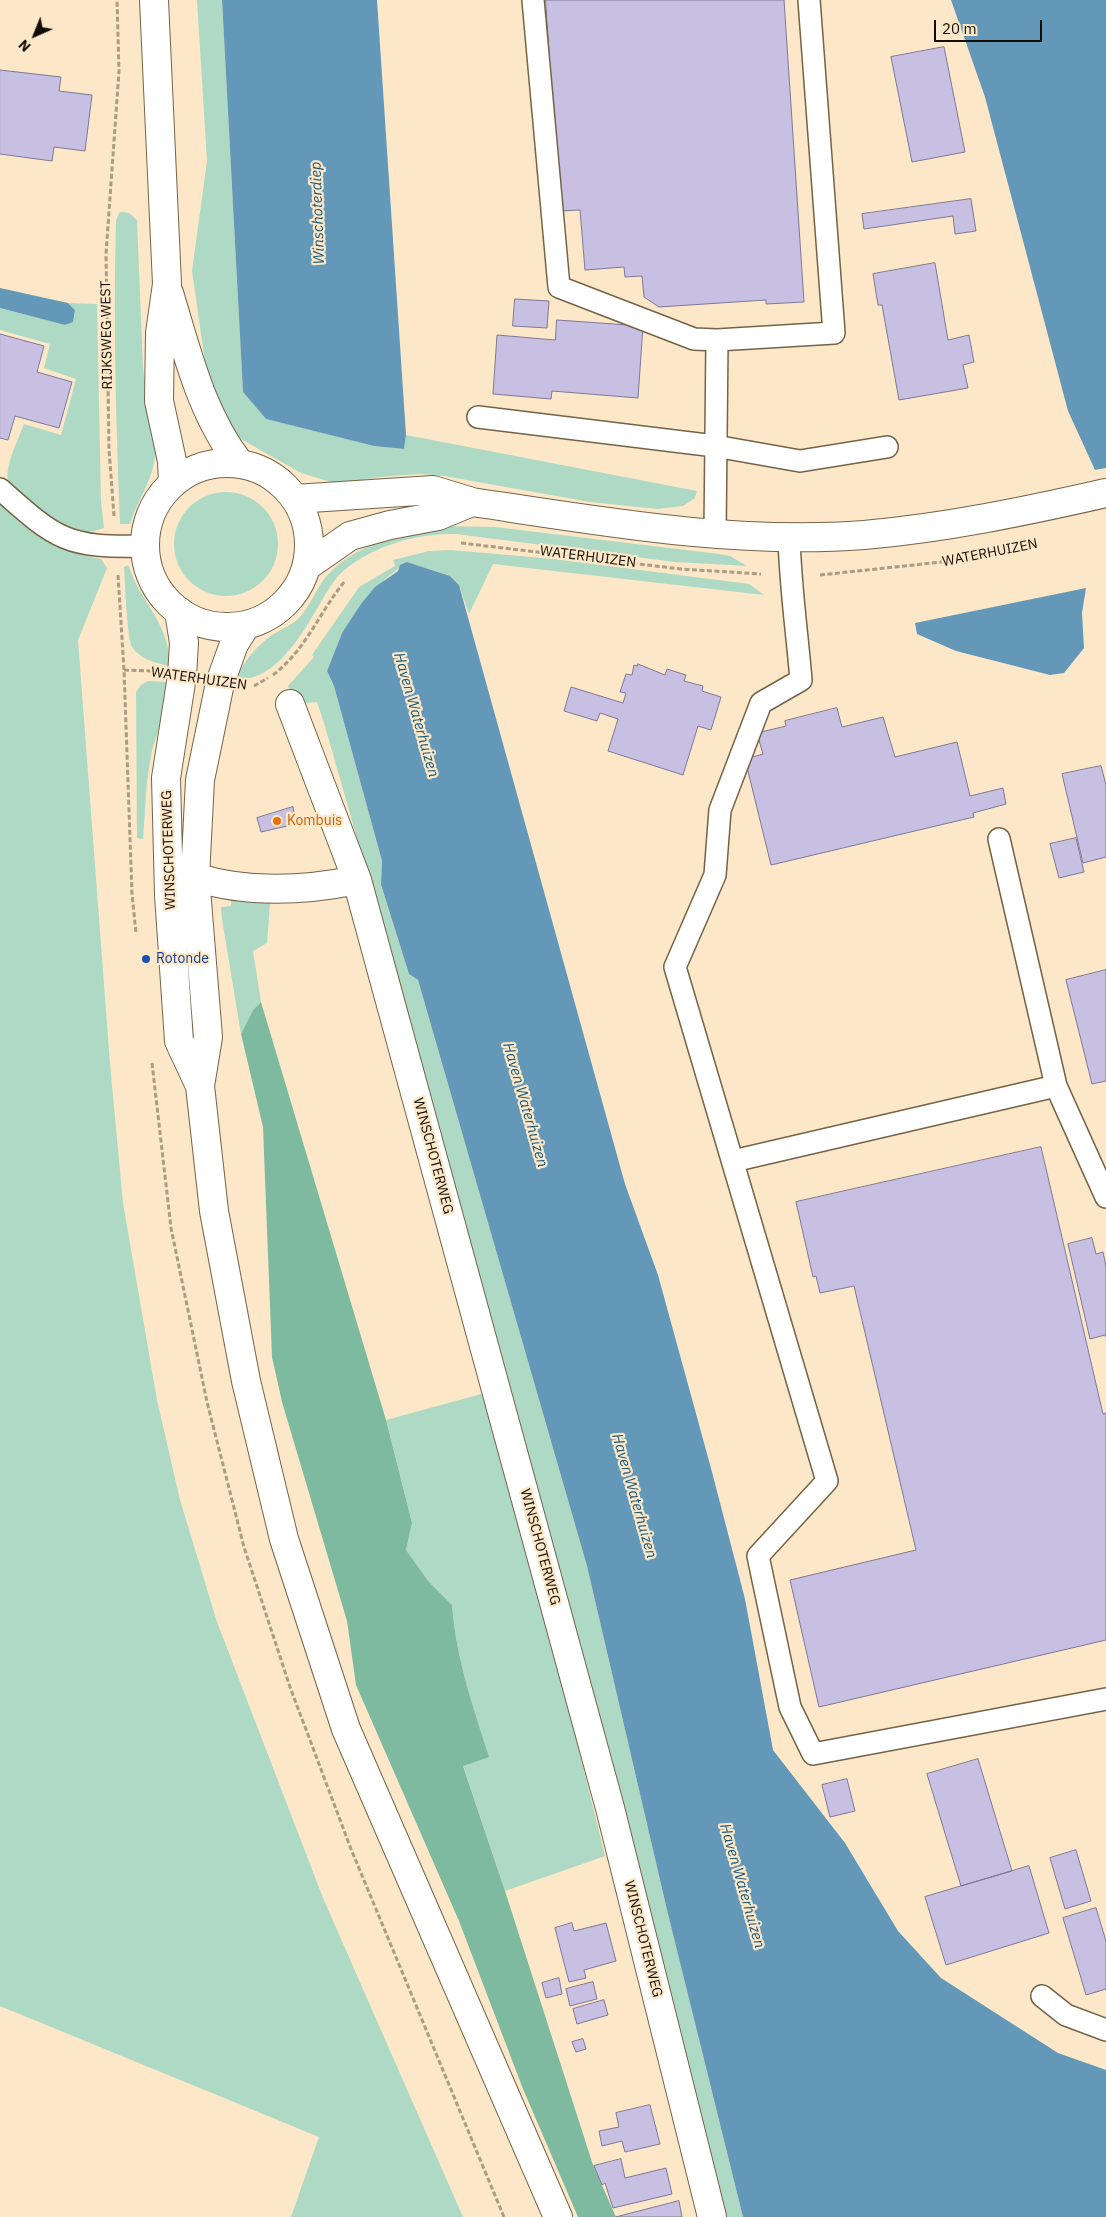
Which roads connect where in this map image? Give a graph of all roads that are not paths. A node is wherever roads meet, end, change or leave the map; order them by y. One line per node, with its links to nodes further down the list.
1 (154, 0): 4 (main road)
2 (533, 0): 5 (lane)
3 (809, 0): 5 (lane)
4 (167, 284): 9 (main road); 10 (main road)
5 (717, 340): 7 (lane)
6 (478, 417): 7 (lane)
7 (715, 446): 8 (lane); 15 (lane)
8 (887, 447)
9 (240, 464): 10 (main road); 13 (main road)
10 (173, 483): 17 (main road)
11 (0, 488): 17 (lane)
12 (1103, 494): 16 (main road)
13 (294, 498): 14 (main road); 18 (main road)
14 (472, 502): 15 (main road); 18 (main road)
15 (715, 534): 16 (main road)
16 (789, 536): 27 (lane)
17 (145, 546): 19 (main road)
18 (306, 566): 20 (main road)
19 (179, 611): 20 (main road); 25 (main road, WINSCHOTERWEG)
20 (246, 625): 23 (main road, WINSCHOTERWEG)
21 (290, 704): 24 (main road, WINSCHOTERWEG)
22 (999, 838): 26 (lane)
23 (195, 877): 24 (main road, WINSCHOTERWEG); 25 (main road, WINSCHOTERWEG)
24 (357, 880): 33 (main road, WINSCHOTERWEG)
25 (200, 1086): 32 (main road, WINSCHOTERWEG)
26 (1056, 1086): 27 (lane); 28 (lane)
27 (733, 1162): 29 (lane)
28 (1106, 1197)
29 (1106, 1699)
30 (1042, 1996): 31 (lane)
31 (1106, 2030)
32 (558, 2217)
33 (712, 2217)

